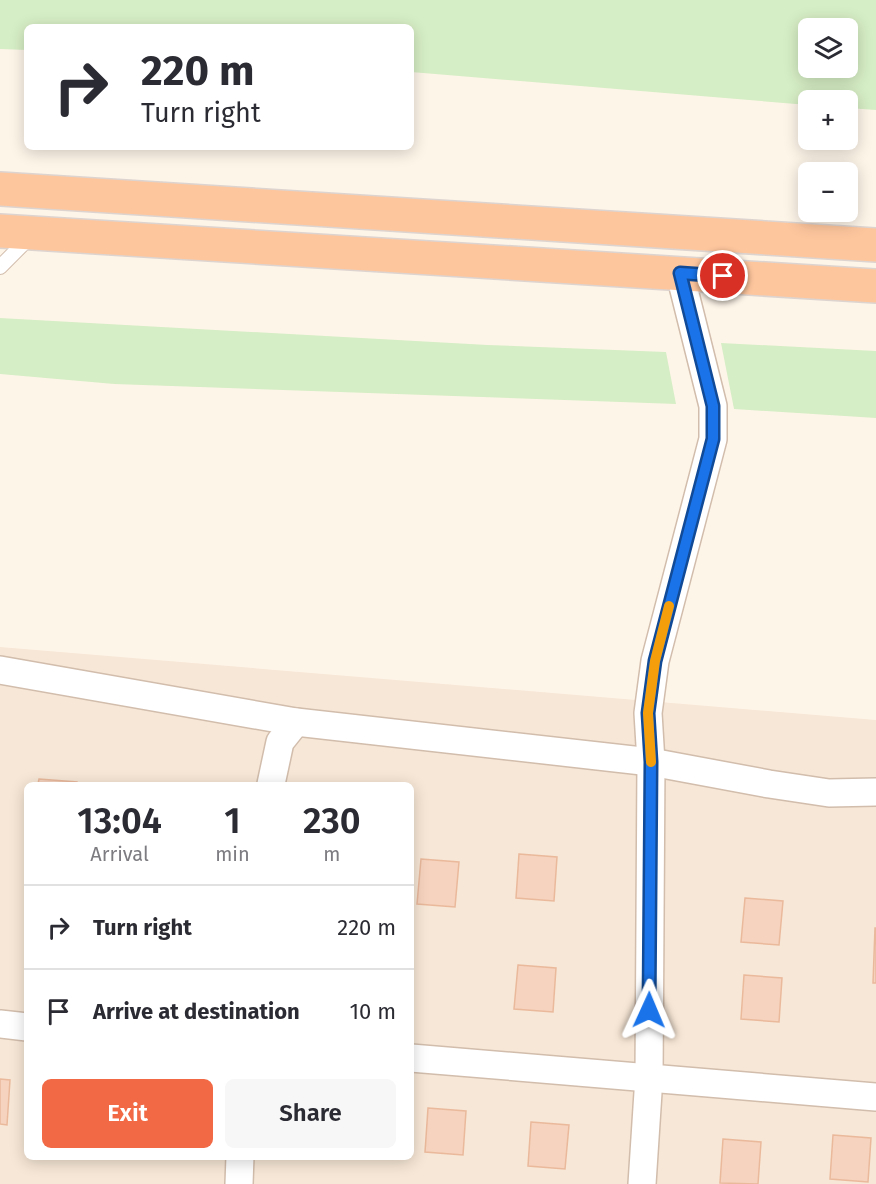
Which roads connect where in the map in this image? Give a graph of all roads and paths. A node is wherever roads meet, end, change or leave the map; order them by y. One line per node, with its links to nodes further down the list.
1 (0, 189): 4 (highway)
2 (0, 231): 3 (highway)
3 (34, 233): 5 (lane); 6 (highway)
4 (876, 244)
5 (0, 267)
6 (680, 273): 7 (highway); 10 (street)
7 (876, 286)
8 (0, 670): 9 (street)
9 (296, 722): 10 (street); 11 (street)
10 (651, 762): 12 (street); 16 (street)
11 (271, 782)
12 (876, 792)
13 (0, 1024): 14 (street)
14 (24, 1027)
15 (414, 1058): 16 (street)
16 (649, 1077): 17 (street); 20 (street)
17 (876, 1097)
18 (240, 1160): 19 (street)
19 (238, 1184)
20 (642, 1184)

